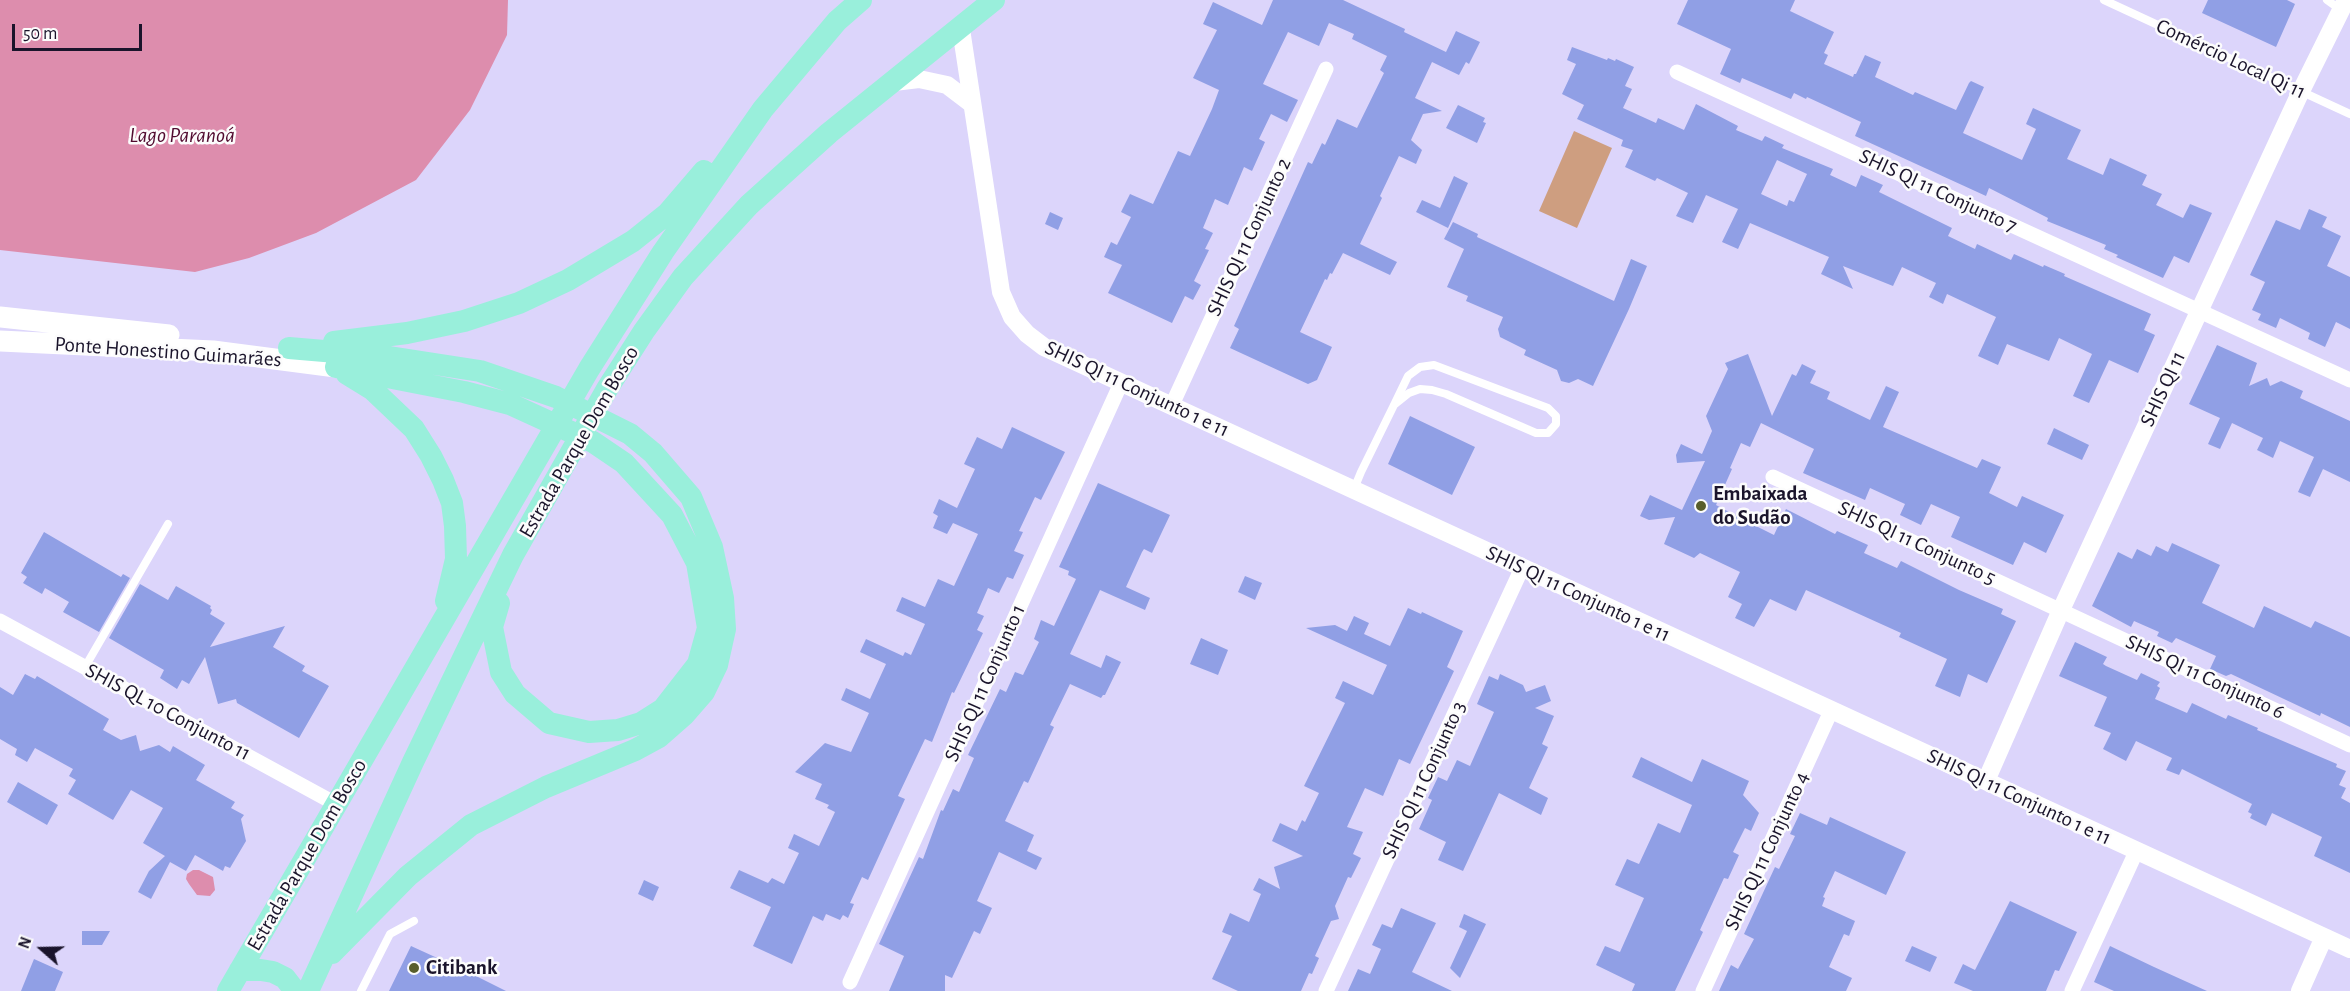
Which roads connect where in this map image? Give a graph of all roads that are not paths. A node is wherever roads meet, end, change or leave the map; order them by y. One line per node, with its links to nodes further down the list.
1 (861, 0): 12 (main road, Estrada Parque Dom Bosco)
2 (994, 0): 6 (main road, Estrada Parque Dom Bosco)
3 (2104, 0): 4 (lane, Comércio Local Qi 11)
4 (2120, 3): 10 (lane, Comércio Local Qi 11)
5 (2341, 5): 10 (street, SHIS QI 11)
6 (961, 29): 9 (main road, Estrada Parque Dom Bosco); 11 (street, SHIS QI 11 Conjunto 1 e 11)
7 (1326, 69): 21 (street, SHIS QI 11 Conjunto 2)
8 (1677, 72): 14 (street, SHIS QI 11 Conjunto 7)
9 (894, 82): 11 (street); 26 (main road, Estrada Parque Dom Bosco)
10 (2301, 91): 13 (lane, Comércio Local Qi 11); 14 (street, SHIS QI 11)
11 (972, 104): 20 (street, SHIS QI 11 Conjunto 1 e 11)
12 (763, 110): 17 (main road); 30 (main road, Estrada Parque Dom Bosco)
13 (2350, 114)
14 (2200, 311): 19 (street, SHIS QI 11 Conjunto 7); 28 (street, SHIS QI 11)
15 (0, 317): 17 (main road, Ponte Honestino Guimarães)
16 (0, 341): 18 (main road, Ponte Honestino Guimarães)
17 (289, 348): 40 (main road)
18 (336, 367): 26 (main road); 30 (main road)
19 (2350, 380)
20 (1121, 383): 21 (street, SHIS QI 11 Conjunto 1 e 11); 42 (street, SHIS QI 11 Conjunto 1)
21 (1172, 405): 24 (street, SHIS QI 11 Conjunto 1 e 11)
22 (1394, 405): 22 (lane); 24 (lane)
23 (1773, 477): 28 (street, SHIS QI 11 Conjunto 5)
24 (1353, 490): 27 (street, SHIS QI 11 Conjunto 1 e 11)
25 (168, 524): 31 (lane)
26 (513, 555): 40 (main road, Estrada Parque Dom Bosco)
27 (1522, 568): 32 (street, SHIS QI 11 Conjunto 1 e 11); 47 (street, SHIS QI 11 Conjunto 3)
28 (2061, 609): 33 (street, SHIS QI 11 Conjunto 6); 34 (street, SHIS QI 11)
29 (0, 621): 31 (street, SHIS QL 10 Conjunto 11)
30 (434, 634): 35 (main road, Estrada Parque Dom Bosco)
31 (85, 667): 35 (street, SHIS QL 10 Conjunto 11)
32 (1831, 711): 34 (street, SHIS QI 11 Conjunto 1 e 11); 48 (street, SHIS QI 11 Conjunto 4)
33 (2350, 745)
34 (1986, 781): 36 (street, SHIS QI 11 Conjunto 1 e 11)
35 (336, 804): 41 (main road, Estrada Parque Dom Bosco)
36 (2136, 852): 38 (street, SHIS QI 11 Conjunto 1 e 11); 49 (street)
37 (414, 921): 46 (lane)
38 (2324, 937): 39 (street, SHIS QI 11 Conjunto 1 e 11); 50 (street)
39 (2350, 949)
40 (320, 965): 45 (main road, Estrada Parque Dom Bosco)
41 (240, 970): 43 (main road, Estrada Parque Dom Bosco); 44 (main road)
42 (850, 982)
43 (228, 991)
44 (295, 991)
45 (308, 991)
46 (361, 991)
47 (1326, 991)
48 (1703, 991)
49 (2072, 991)
50 (2300, 991)

